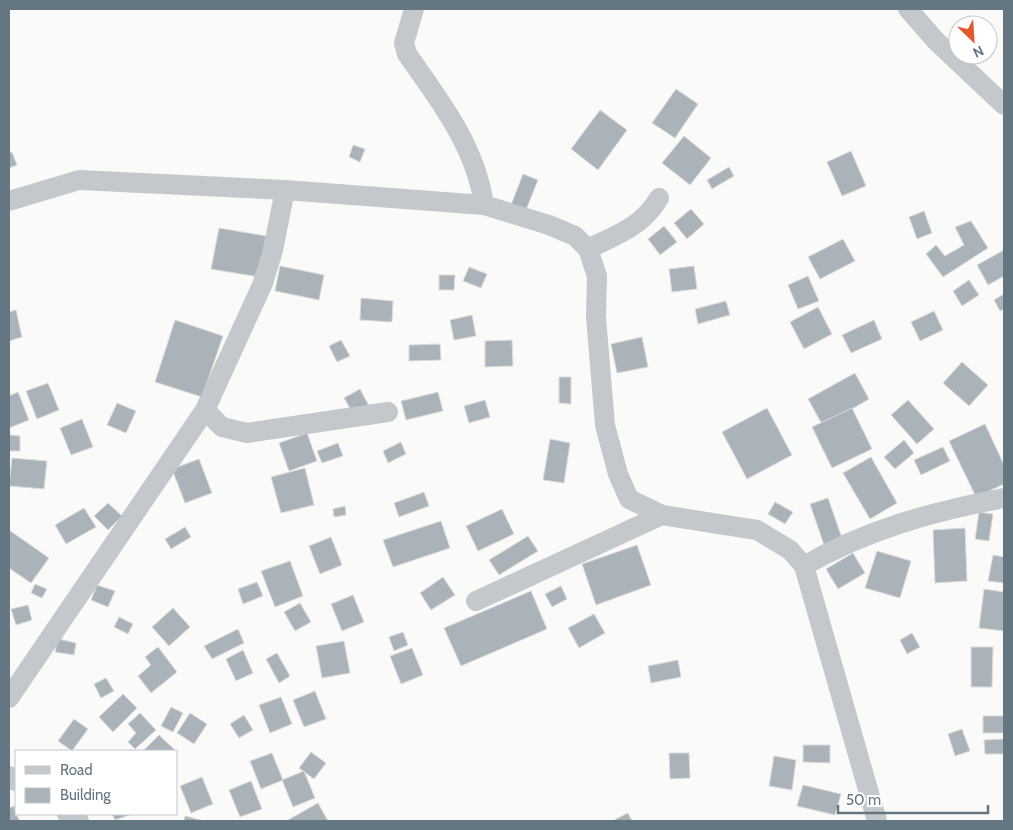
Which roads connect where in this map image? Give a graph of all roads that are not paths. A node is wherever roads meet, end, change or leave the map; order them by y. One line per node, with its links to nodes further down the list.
1 (414, 9): 7 (street)
2 (908, 9): 3 (street)
3 (1004, 105)
4 (284, 190): 6 (street); 7 (street); 9 (street)
5 (659, 198): 8 (street)
6 (9, 201)
7 (484, 205): 8 (street)
8 (588, 249): 12 (street)
9 (205, 410): 10 (street); 15 (street)
10 (388, 412)
11 (1004, 498): 13 (street)
12 (662, 516): 13 (street); 14 (street)
13 (804, 566): 18 (street)
14 (476, 601)
15 (9, 698)
16 (69, 815): 17 (street)
17 (80, 821)
18 (877, 821)

